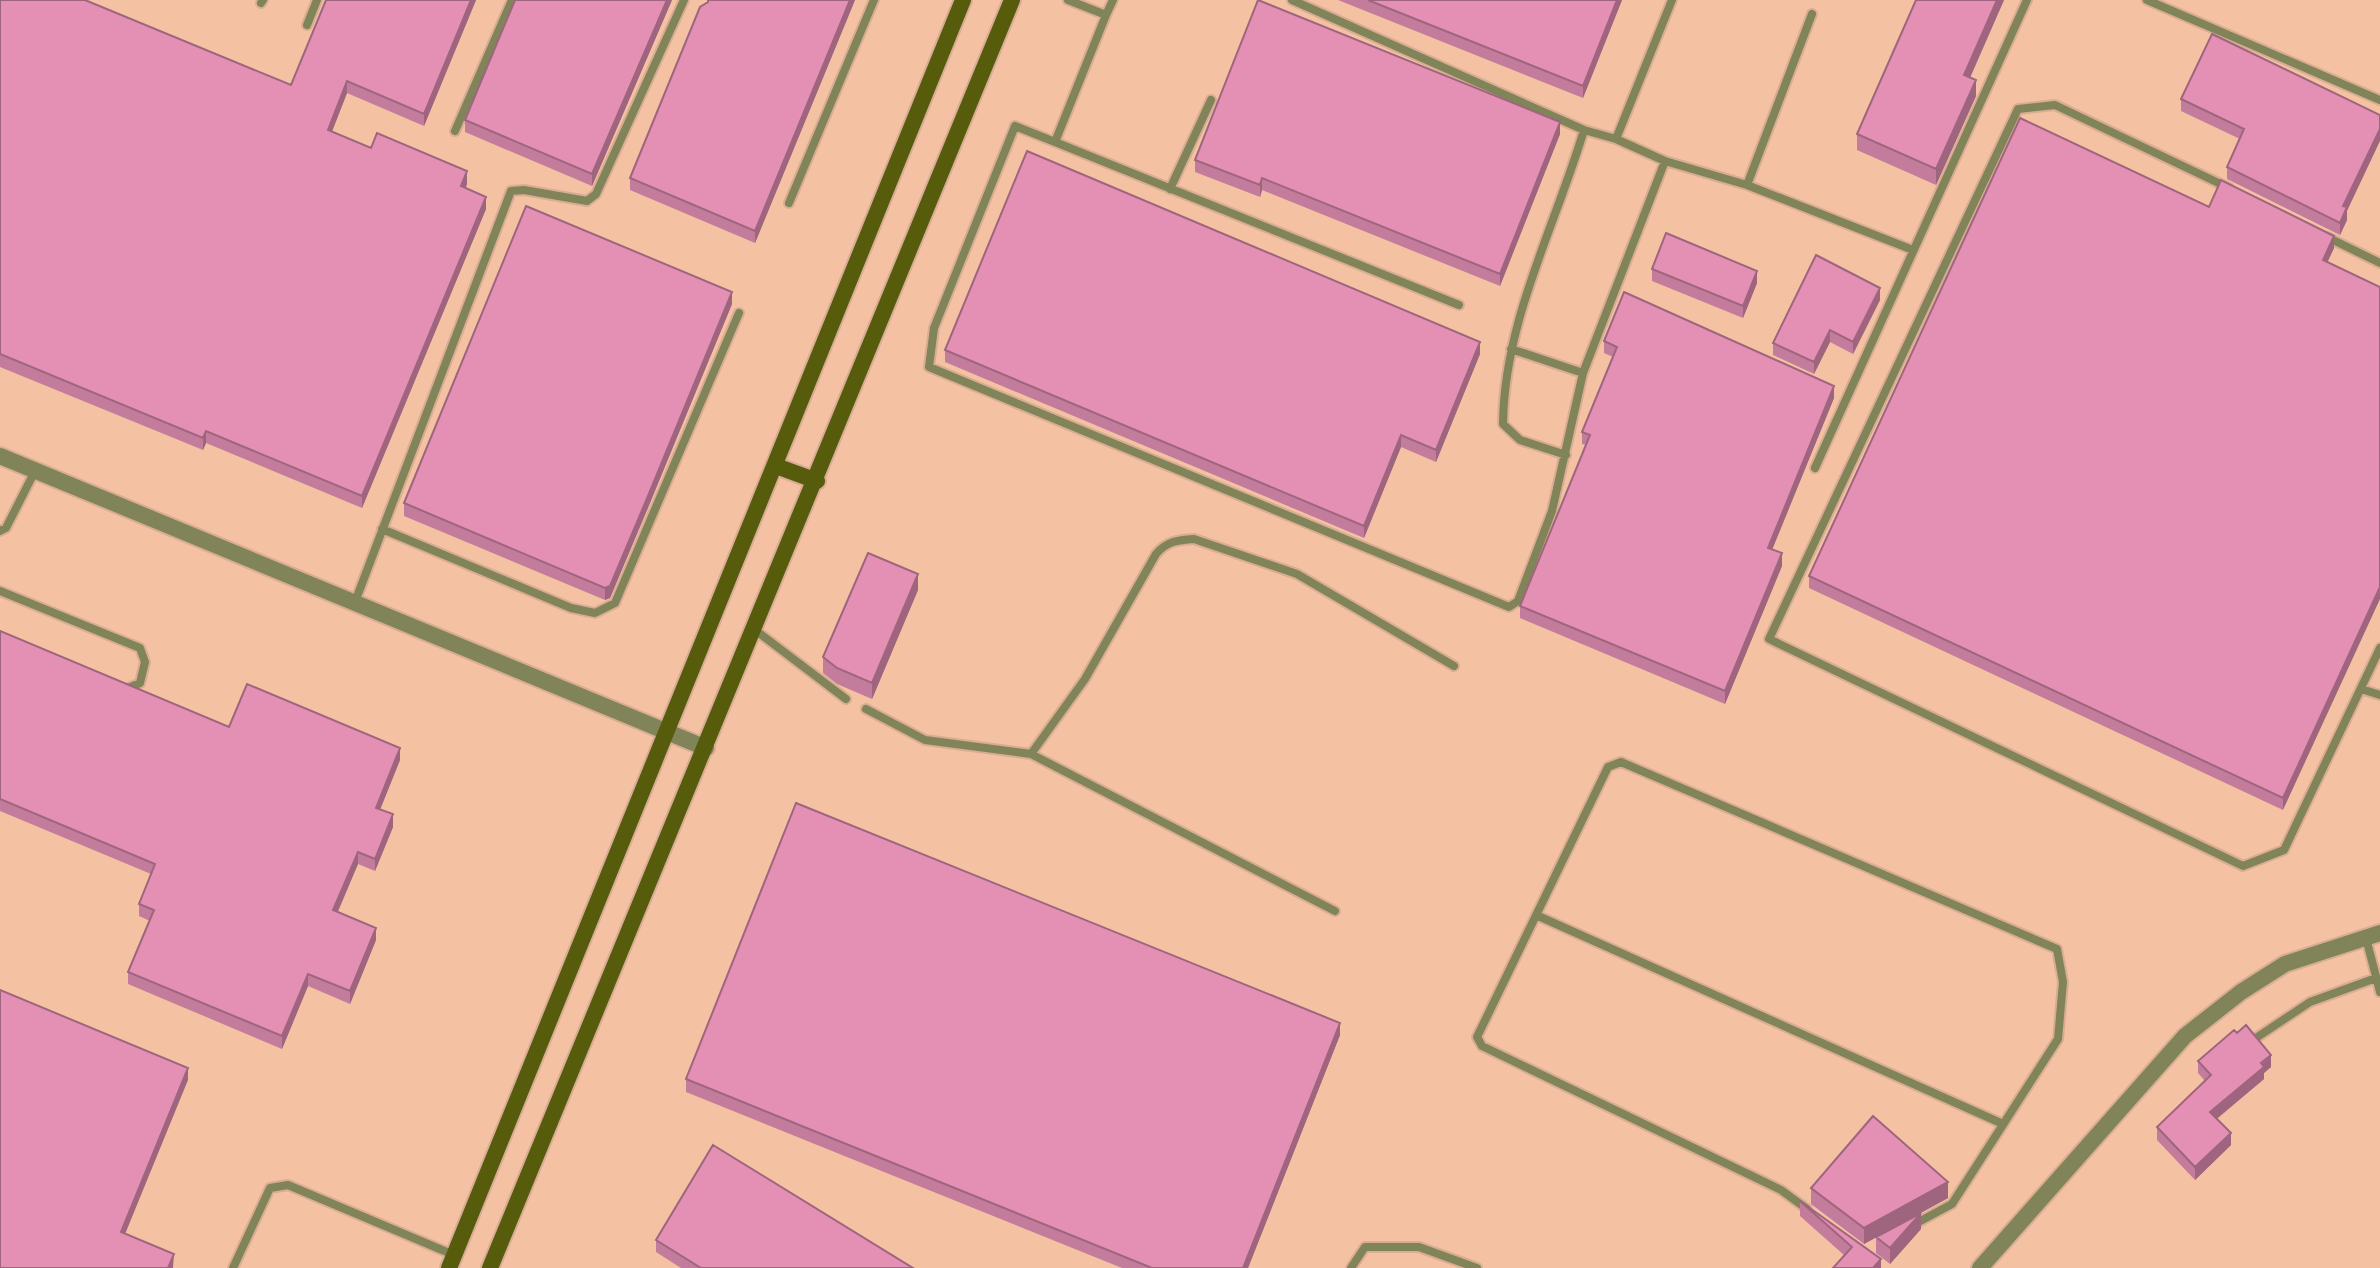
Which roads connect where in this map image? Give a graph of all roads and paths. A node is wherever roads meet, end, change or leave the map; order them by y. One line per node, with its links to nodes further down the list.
1 (317, 0): 15 (lane)
2 (512, 0): 19 (lane)
3 (684, 0): 42 (lane)
4 (874, 0): 26 (lane)
5 (963, 0): 38 (street)
6 (1012, 0): 41 (street)
7 (1068, 0): 14 (lane)
8 (1113, 0): 14 (lane)
9 (1292, 0): 18 (lane)
10 (1672, 0): 20 (lane)
11 (2027, 0): 28 (lane)
12 (2147, 0): 17 (lane)
13 (1812, 14): 23 (lane)
14 (1106, 15): 21 (lane)
15 (307, 25)
16 (1211, 100): 24 (lane)
17 (2380, 100)
18 (1584, 130): 20 (lane); 32 (lane)
19 (455, 131)
20 (1616, 139): 22 (lane)
21 (1055, 142): 24 (lane); 36 (lane)
22 (1665, 161): 23 (lane); 33 (lane)
23 (1747, 185): 28 (lane)
24 (1170, 189): 30 (lane)
25 (2242, 195): 50 (lane)
26 (789, 203)
27 (2311, 229): 29 (lane)
28 (1913, 250): 35 (lane)
29 (2380, 263)
30 (1459, 305)
31 (739, 313): 42 (lane)
32 (1511, 349): 33 (lane); 36 (lane)
33 (1583, 373): 36 (lane)
34 (1833, 390): 35 (lane)
35 (1847, 397): 39 (lane)
36 (1566, 455)
37 (0, 456): 40 (street)
38 (776, 466): 41 (street); 54 (street)
39 (1815, 468)
40 (35, 471): 43 (lane); 45 (street)
41 (817, 481): 46 (street)
42 (382, 529): 45 (lane)
43 (0, 531)
44 (0, 591): 49 (lane)
45 (355, 602): 54 (street)
46 (755, 630): 52 (lane); 55 (street)
47 (2380, 648): 50 (lane)
48 (1454, 666): 56 (lane)
49 (111, 683)
50 (2361, 689): 51 (lane)
51 (2380, 695)
52 (846, 699)
53 (866, 709): 56 (lane)
54 (667, 731): 55 (street); 66 (street)
55 (706, 748): 68 (street)
56 (1031, 754): 57 (lane)
57 (1335, 911)
58 (1536, 915): 63 (lane); 63 (lane); 64 (lane)
59 (2373, 936): 60 (lane); 71 (street)
60 (2376, 978): 61 (lane); 62 (lane)
61 (2380, 992)
62 (2256, 1038)
63 (2003, 1124): 65 (lane)
64 (1816, 1217)
65 (1901, 1232)
66 (452, 1262): 67 (lane)
67 (233, 1268)
68 (490, 1268)
69 (1351, 1268): 70 (lane)
70 (1477, 1268)
71 (1980, 1268)

